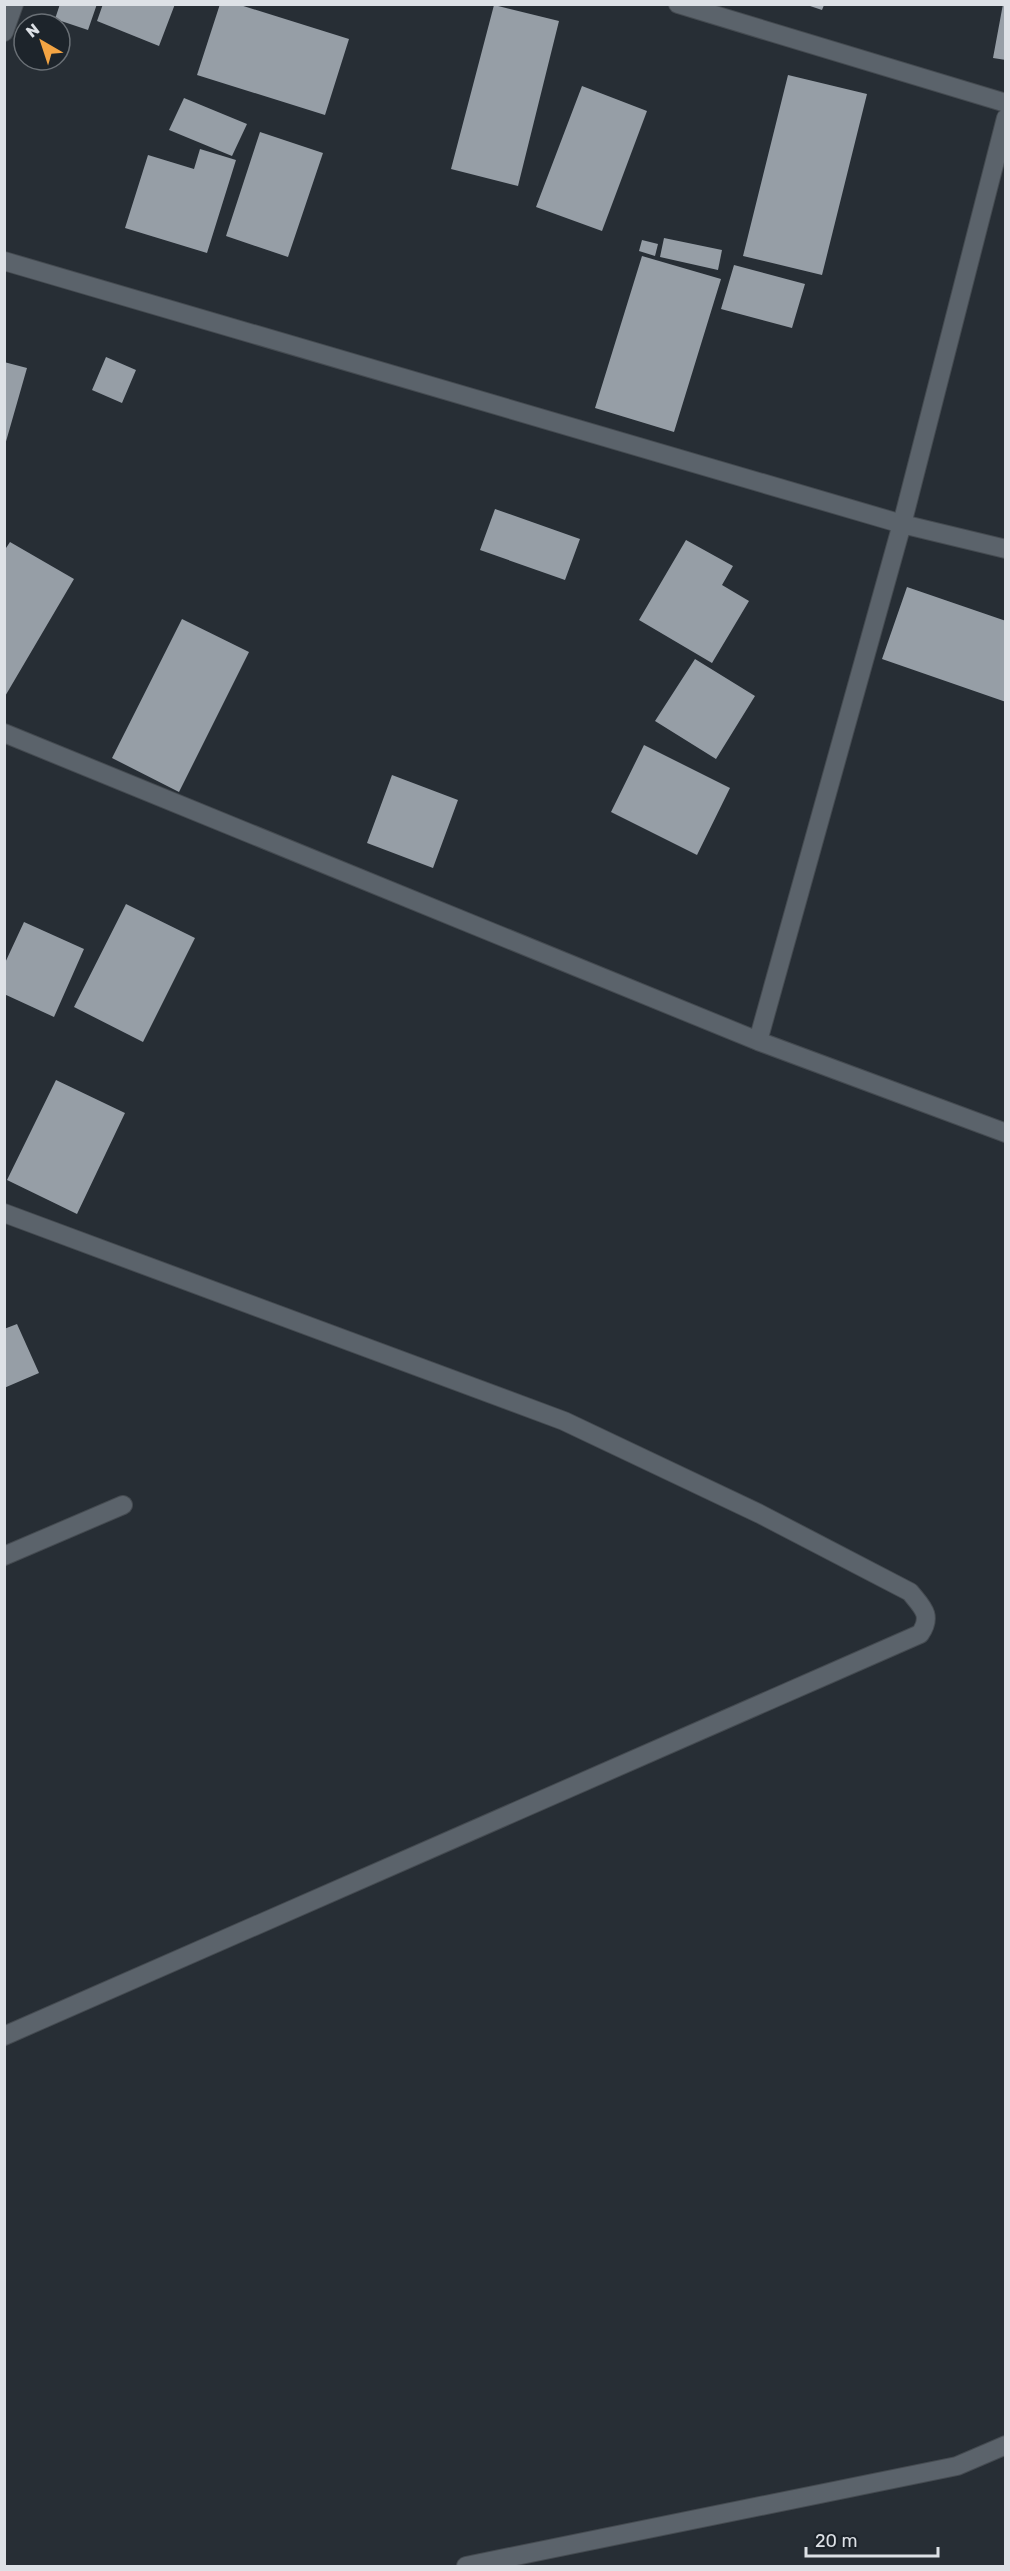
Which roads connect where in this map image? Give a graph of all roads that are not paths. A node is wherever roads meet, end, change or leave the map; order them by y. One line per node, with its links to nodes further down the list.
1 (14, 4): 3 (street)
2 (678, 4): 4 (street)
3 (4, 32)
4 (1005, 103)
5 (1005, 118): 7 (street)
6 (4, 261): 7 (street)
7 (902, 524): 8 (street); 10 (street)
8 (1005, 549)
9 (4, 733): 10 (street)
10 (758, 1041): 11 (street)
11 (1005, 1133)
12 (4, 1213): 15 (street)
13 (123, 1505): 14 (street)
14 (4, 1556)
15 (4, 2036)
16 (1005, 2445): 17 (street)
17 (466, 2566)

